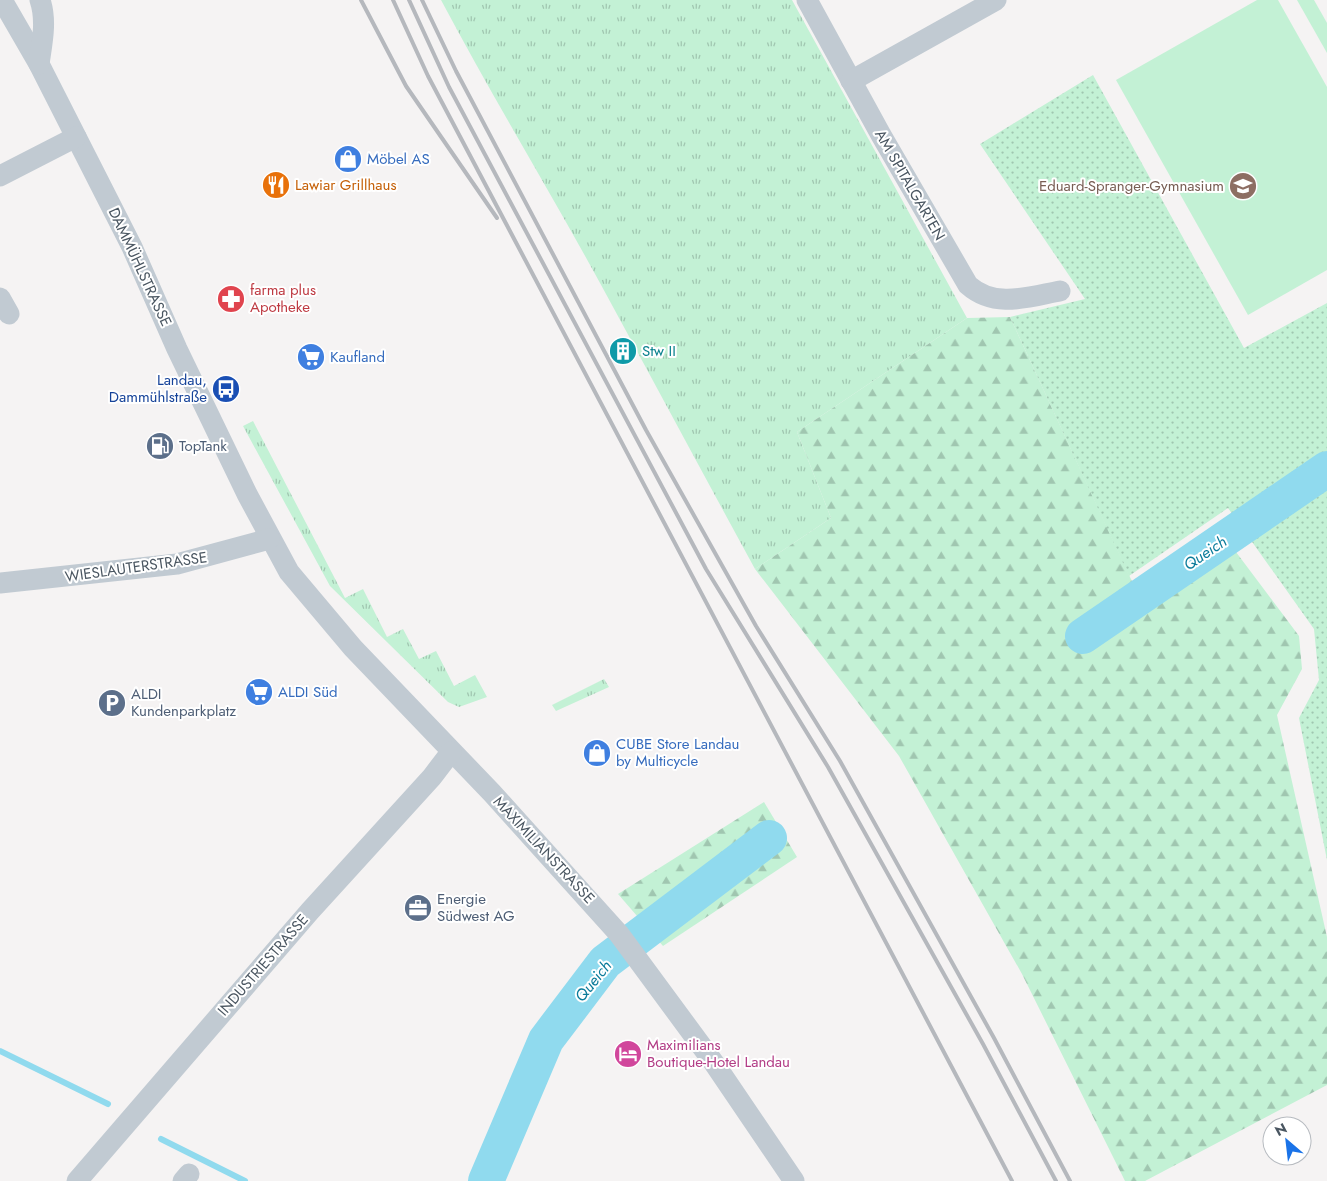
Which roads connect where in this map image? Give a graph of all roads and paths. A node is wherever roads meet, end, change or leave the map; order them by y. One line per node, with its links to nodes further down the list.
1 (40, 0): 5 (street)
2 (807, 0): 6 (street, AM SPITALGARTEN)
3 (996, 0): 6 (street)
4 (4, 2): 5 (street, DAMMÜHLSTRASSE)
5 (38, 64): 7 (street, DAMMÜHLSTRASSE)
6 (852, 81): 9 (street, AM SPITALGARTEN)
7 (76, 137): 8 (street); 10 (street, DAMMÜHLSTRASSE)
8 (0, 176)
9 (1060, 291)
10 (269, 539): 11 (street, WIESLAUTERSTRASSE); 12 (street, MAXIMILIANSTRASSE)
11 (0, 583)
12 (451, 752): 13 (street, INDUSTRIESTRASSE); 14 (street, MAXIMILIANSTRASSE)
13 (77, 1181)
14 (794, 1181)

